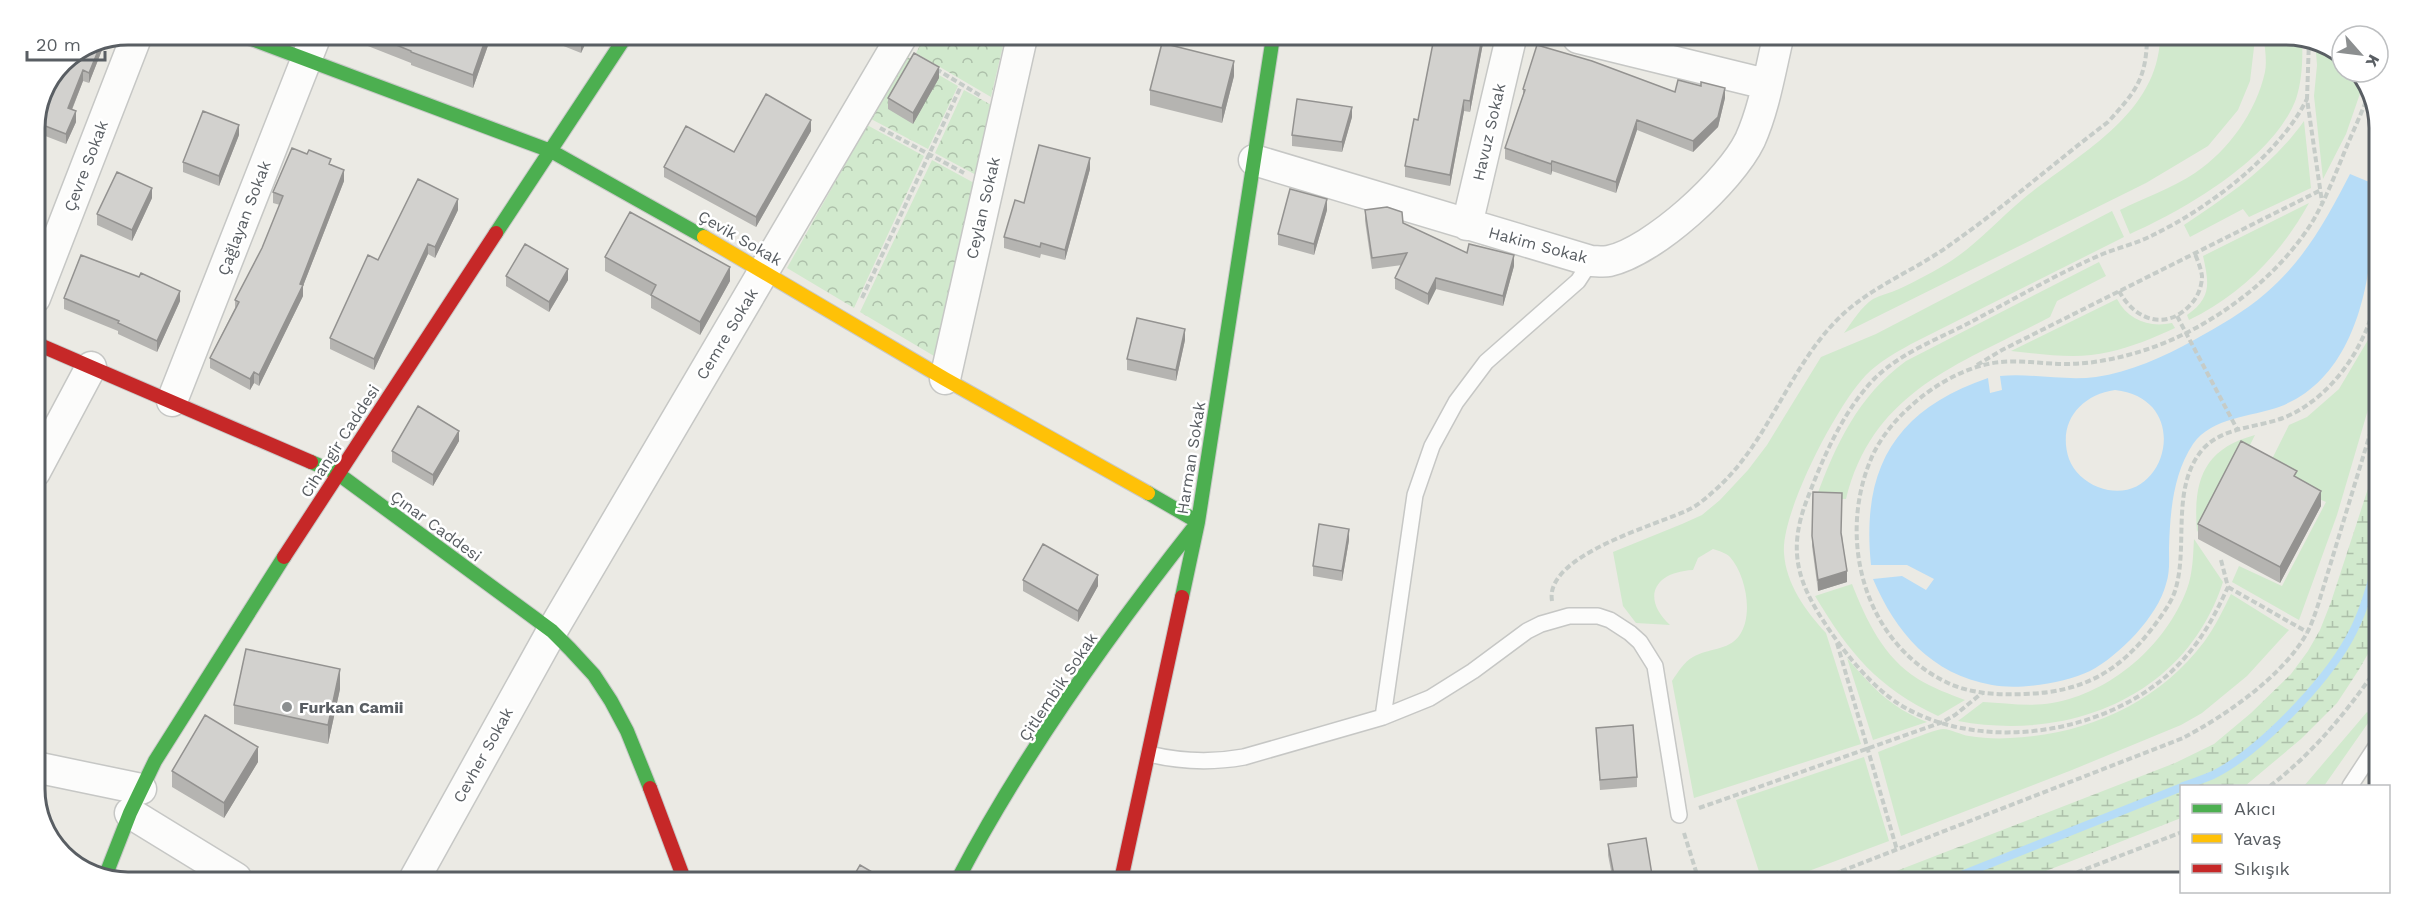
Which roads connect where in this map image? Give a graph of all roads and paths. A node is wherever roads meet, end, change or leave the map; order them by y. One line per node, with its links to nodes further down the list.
1 (133, 45): 29 (street, Çevre Sokak)
2 (620, 45): 19 (street, Cihangir Caddesi)
3 (897, 45): 28 (street, Cemre Sokak)
4 (1020, 45): 38 (street, Ceylan Sokak)
5 (1272, 45): 21 (street, Harman Sokak)
6 (1509, 45): 25 (street, Havuz Sokak)
7 (1607, 45): 14 (street)
8 (1776, 45): 14 (street, Hakim Sokak)
9 (2147, 45): 47 (path)
10 (311, 47): 19 (street, Çevik Sokak); 39 (street, Çağlayan Sokak)
11 (2308, 48): 15 (path)
12 (934, 68): 13 (path)
13 (962, 84): 16 (path); 20 (path)
14 (1766, 84): 27 (street, Hakim Sokak)
15 (2307, 99): 23 (path); 50 (path)
16 (988, 100)
17 (2365, 103): 24 (path)
18 (877, 126): 20 (path)
19 (551, 151): 28 (street, Çevik Sokak); 43 (street, Cihangir Caddesi)
20 (929, 154): 22 (path); 31 (path)
21 (1254, 160): 25 (street, Hakim Sokak); 44 (street, Harman Sokak)
22 (969, 176)
23 (2321, 190): 24 (path); 26 (path)
24 (2322, 202): 34 (path)
25 (1467, 225): 27 (street, Hakim Sokak)
26 (2195, 254): 30 (path); 32 (path)
27 (1591, 261): 53 (lane)
28 (764, 271): 38 (street, Çevik Sokak); 48 (street, Cemre Sokak)
29 (45, 272)
30 (2119, 291): 32 (path); 37 (path)
31 (860, 303)
32 (2177, 316): 34 (path)
33 (2369, 324): 40 (path)
34 (2186, 333): 37 (path); 40 (path)
35 (45, 347): 36 (street, Çınar Caddesi)
36 (91, 367): 39 (street, Çınar Caddesi); 42 (street)
37 (1968, 370): 52 (path)
38 (945, 379): 44 (street, Çevik Sokak)
39 (172, 401): 43 (street, Çınar Caddesi)
40 (2237, 429): 52 (path)
41 (2369, 437): 49 (path)
42 (45, 453)
43 (337, 473): 48 (street, Çınar Caddesi); 61 (street, Cihangir Caddesi)
44 (1198, 522): 56 (street, Harman Sokak); 69 (street, Çitlembik Sokak)
45 (2221, 560): 46 (path)
46 (2228, 586): 49 (path); 54 (path)
47 (1555, 618): 53 (lane); 62 (lane)
48 (552, 631): 67 (street, Cevher Sokak); 68 (street, Çınar Caddesi)
49 (2307, 633): 64 (path)
50 (1836, 640): 54 (path); 55 (path)
51 (2369, 679): 59 (path)
52 (1982, 693): 54 (path)
53 (1383, 717): 56 (lane)
54 (1942, 722): 55 (path)
55 (1868, 748): 62 (path); 64 (path)
56 (1149, 754): 70 (street, Harman Sokak)
57 (2369, 757): 60 (lane)
58 (45, 770): 61 (street)
59 (2271, 785)
60 (2351, 785)
61 (135, 801): 65 (street, Cihangir Caddesi); 66 (street)
62 (1679, 815): 71 (path)
63 (2180, 832): 73 (path)
64 (1897, 850): 72 (path)
65 (108, 869)
66 (228, 872)
67 (418, 872)
68 (682, 872)
69 (962, 872)
70 (1123, 872)
71 (1696, 872)
72 (1840, 872)
73 (2078, 872)

